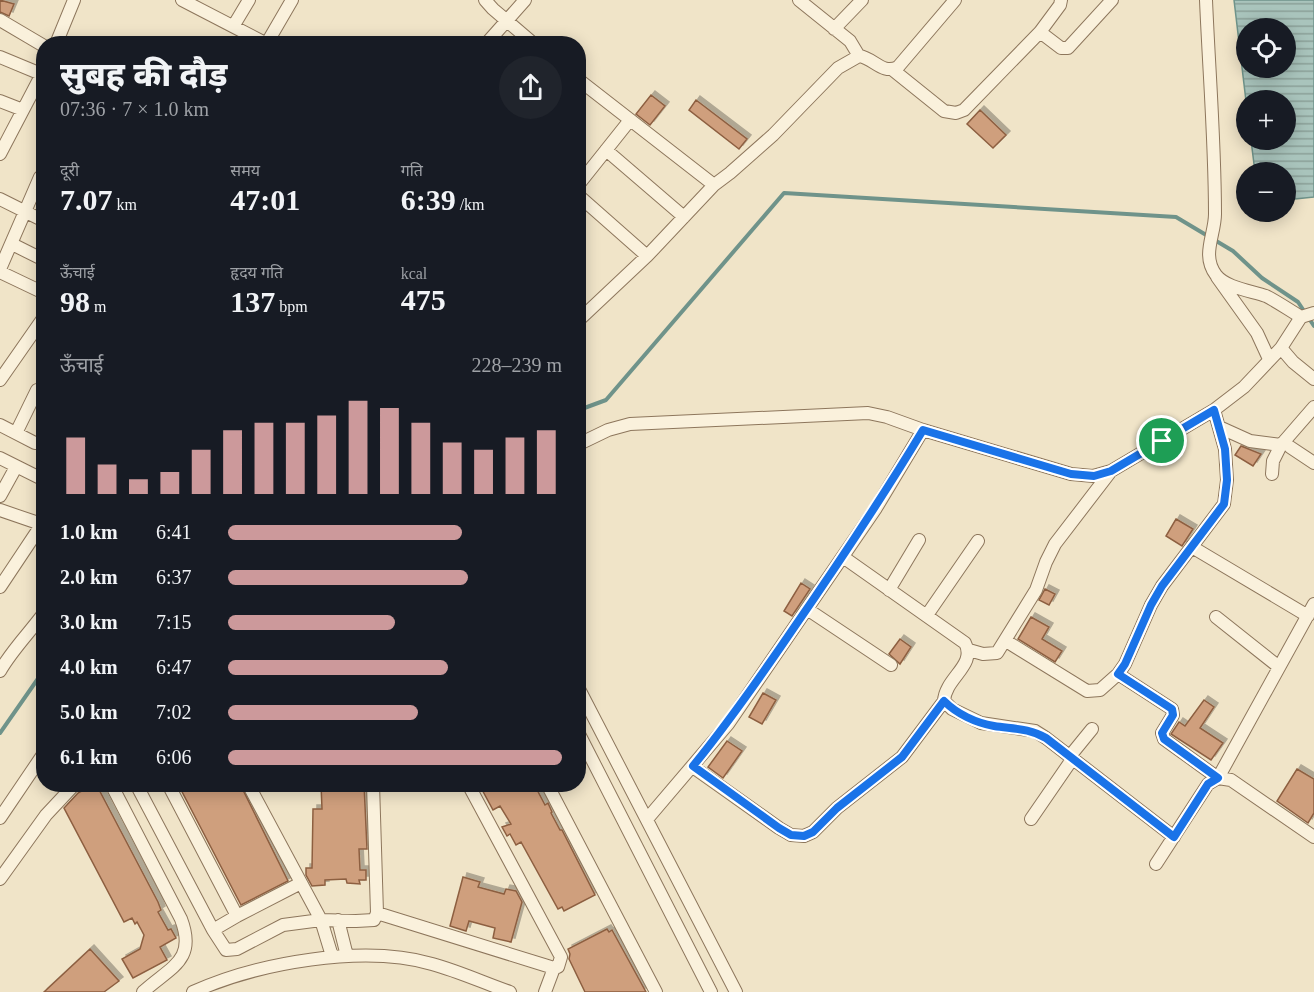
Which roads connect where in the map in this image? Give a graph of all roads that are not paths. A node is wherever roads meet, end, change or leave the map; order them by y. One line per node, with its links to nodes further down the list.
1 (74, 0): 19 (street)
2 (182, 0): 13 (street)
3 (249, 0): 16 (street)
4 (292, 0): 21 (street)
5 (485, 0): 15 (street)
6 (525, 0): 15 (street)
7 (799, 0): 17 (street)
8 (862, 0): 17 (street)
9 (955, 0): 28 (street)
10 (1061, 0): 18 (street)
11 (1112, 0): 18 (street)
12 (1204, 2): 48 (street)
13 (204, 4): 16 (street)
14 (0, 20): 24 (street)
15 (507, 21): 22 (street); 23 (street)
16 (234, 26): 20 (street)
17 (834, 29): 25 (street)
18 (1040, 32): 28 (street)
19 (59, 36)
20 (253, 36)
21 (271, 36)
22 (493, 36)
23 (525, 36)
24 (36, 41)
25 (859, 56): 28 (street); 37 (street)
26 (0, 57): 27 (street)
27 (36, 70)
28 (893, 70)
29 (36, 83): 32 (street)
30 (586, 87): 33 (street)
31 (0, 101): 32 (street)
32 (22, 110): 35 (street)
33 (630, 120): 34 (street); 37 (street)
34 (606, 150): 36 (street); 43 (street)
35 (0, 153)
36 (586, 175)
37 (714, 185): 43 (street)
38 (36, 187): 41 (street)
39 (0, 199): 41 (street)
40 (586, 202): 46 (street)
41 (26, 212): 42 (street); 44 (street)
42 (36, 217)
43 (684, 217): 46 (street)
44 (12, 244): 45 (street); 47 (street)
45 (36, 256)
46 (647, 256): 50 (street)
47 (0, 271): 49 (street)
48 (1217, 276): 51 (street); 54 (street)
49 (36, 289)
50 (586, 313)
51 (1309, 314): 53 (street)
52 (36, 328): 55 (street)
53 (1281, 348): 54 (street); 56 (street)
54 (1269, 360): 59 (street)
55 (0, 380)
56 (1314, 380)
57 (36, 392): 63 (street)
58 (1314, 406): 66 (street)
59 (1214, 410): 61 (street); 70 (street)
60 (0, 425): 63 (street)
61 (1219, 427): 66 (street); 79 (street)
62 (923, 430): 64 (street); 70 (street); 80 (street)
63 (16, 433): 65 (street)
64 (586, 441)
65 (35, 443)
66 (1286, 446): 68 (street); 71 (street)
67 (0, 458): 69 (street)
68 (1314, 463)
69 (16, 467): 72 (street); 73 (street)
70 (1111, 471): 88 (street)
71 (1272, 474)
72 (36, 476)
73 (0, 496)
74 (0, 510): 75 (street)
75 (36, 523)
76 (36, 535): 81 (street)
77 (919, 540): 82 (street)
78 (978, 541): 85 (street)
79 (1192, 547): 84 (street); 94 (street)
80 (843, 557): 82 (street); 83 (street)
81 (0, 587)
82 (889, 590): 85 (street)
83 (807, 609): 91 (street); 101 (street)
84 (1311, 610): 92 (street)
85 (927, 615): 89 (street)
86 (1216, 617): 92 (street)
87 (36, 623): 90 (street)
88 (1006, 641): 89 (street); 94 (street)
89 (969, 650): 95 (street)
90 (4, 654): 93 (street)
91 (891, 665)
92 (1279, 667): 102 (street)
93 (0, 671)
94 (1118, 674): 102 (street)
95 (944, 701): 99 (street); 101 (street)
96 (586, 702): 112 (street)
97 (1092, 729): 99 (street)
98 (586, 748): 132 (street)
99 (1072, 757): 113 (street); 114 (street)
100 (36, 765): 111 (street)
101 (693, 766): 112 (street)
102 (1218, 778): 114 (street); 115 (street)
103 (68, 792): 117 (street)
104 (115, 792): 127 (street)
105 (140, 792): 123 (street)
106 (172, 792): 120 (street)
107 (252, 792): 118 (street)
108 (373, 792): 119 (street)
109 (472, 792): 126 (street)
110 (551, 792): 131 (street)
111 (0, 818)
112 (648, 818): 133 (street)
113 (1031, 819)
114 (1174, 837): 116 (street)
115 (1314, 837)
116 (1156, 864)
117 (0, 879)
118 (301, 883): 120 (street); 121 (street)
119 (377, 913): 122 (street); 126 (street)
120 (237, 916): 123 (street)
121 (321, 920): 122 (street); 123 (street); 124 (street)
122 (338, 920): 125 (street)
123 (213, 930)
124 (332, 956): 125 (street); 128 (street)
125 (347, 956): 129 (street)
126 (554, 968): 130 (street)
127 (143, 992)
128 (193, 992)
129 (510, 992)
130 (545, 992)
131 (657, 992)
132 (711, 992)
133 (736, 992)

